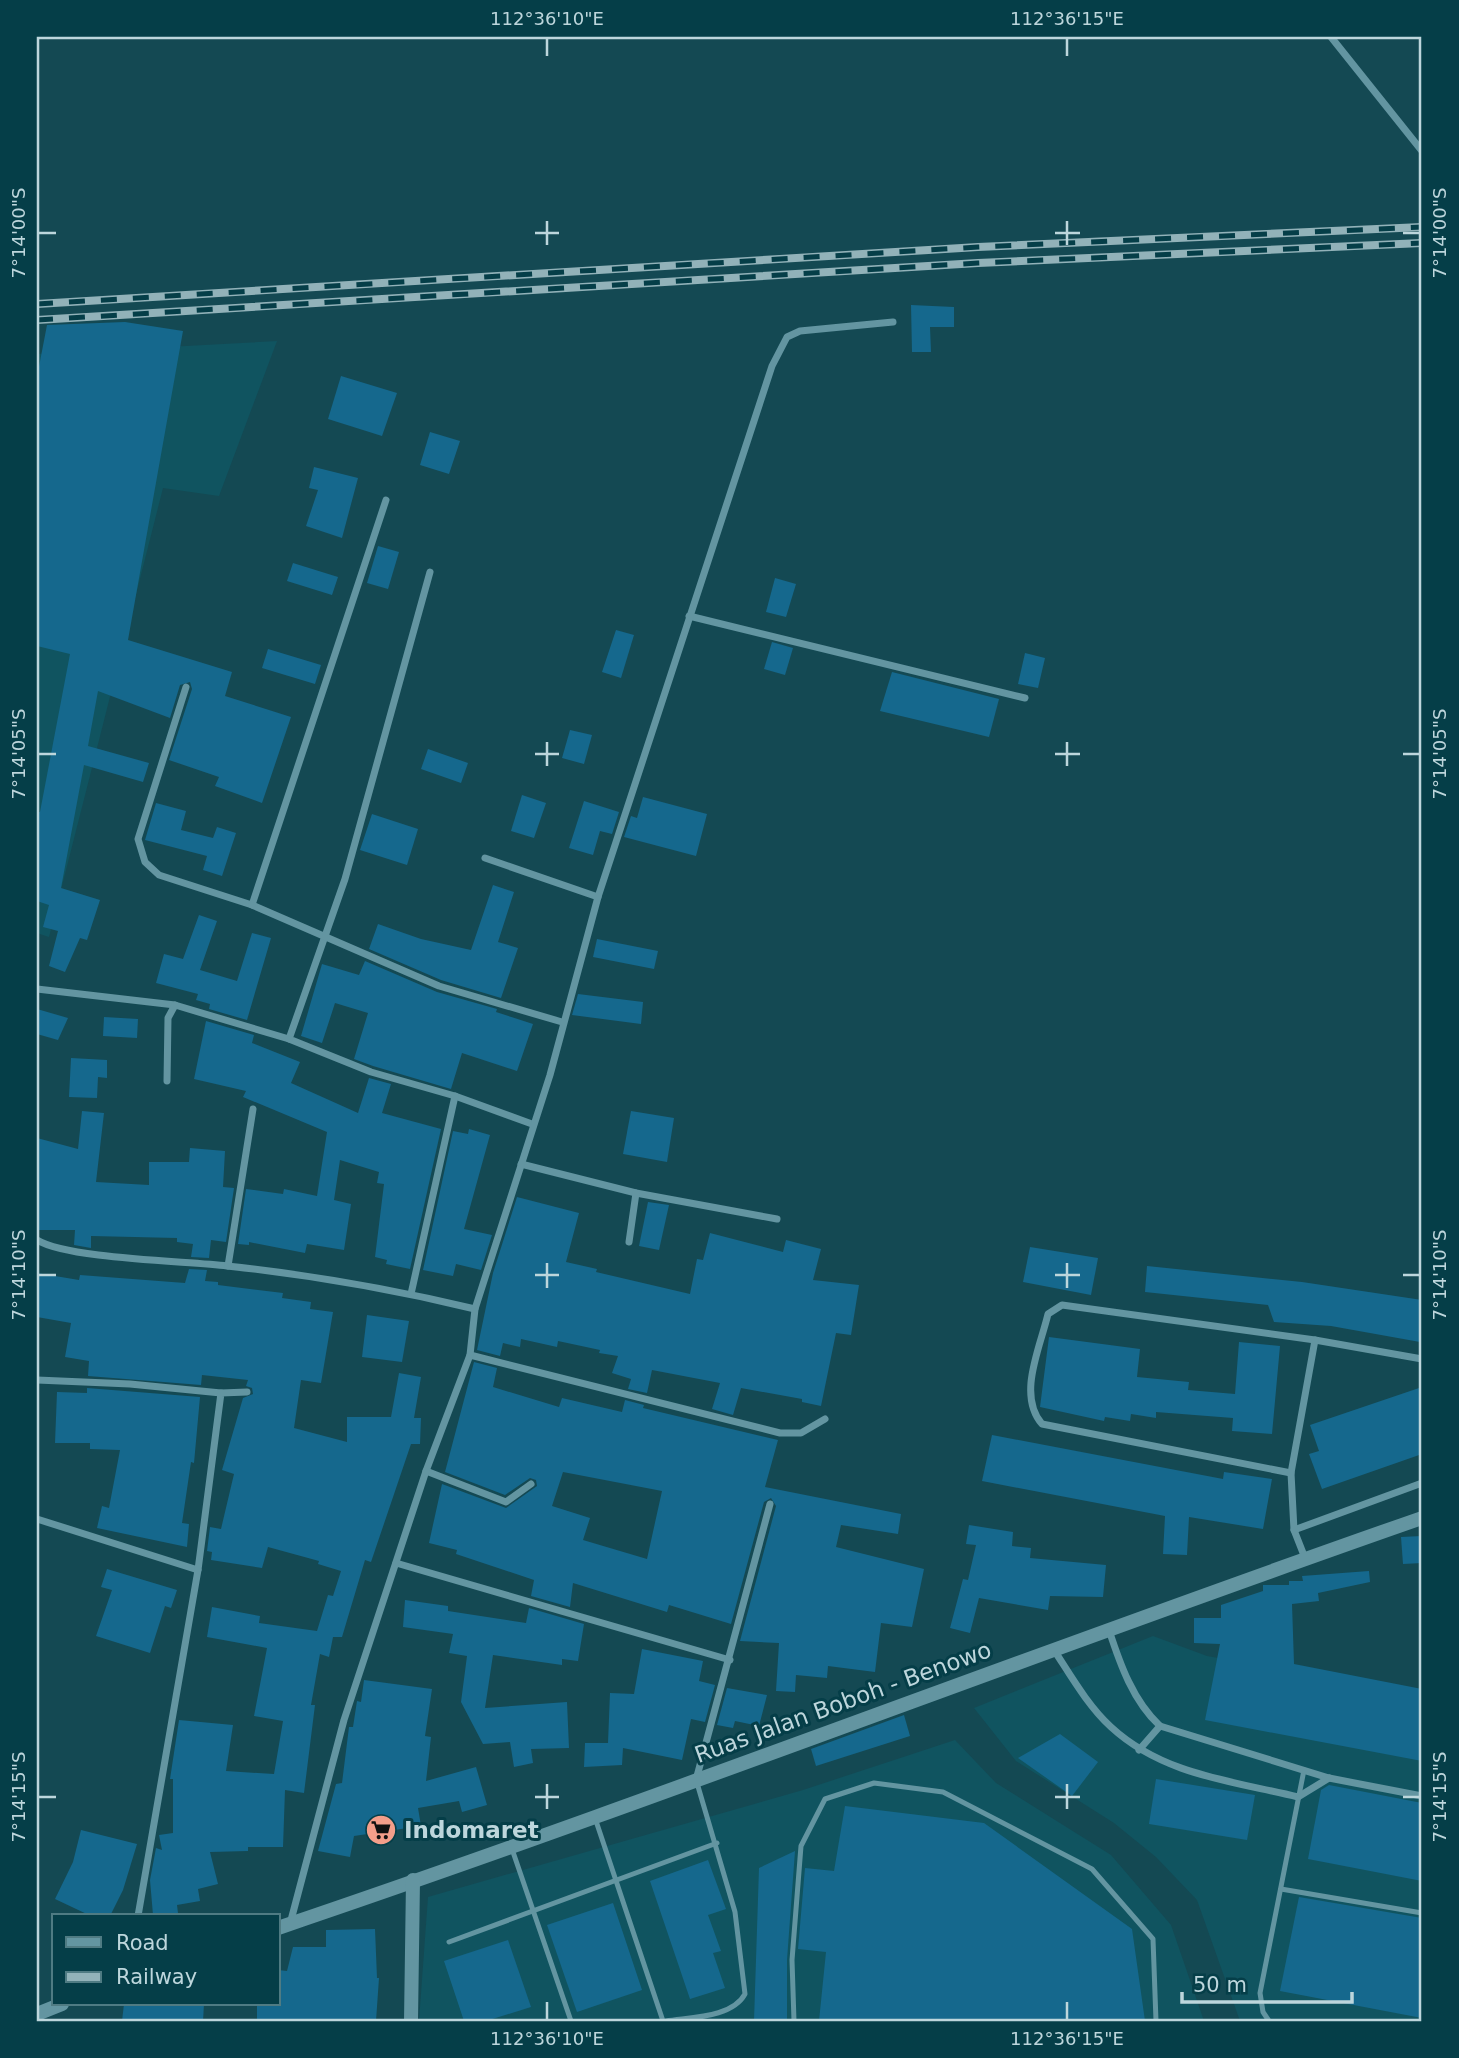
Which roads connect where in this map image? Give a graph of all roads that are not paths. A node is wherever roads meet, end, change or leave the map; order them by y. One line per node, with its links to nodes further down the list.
1 (1331, 37): 2 (street)
2 (1422, 152)
3 (893, 322): 6 (street)
4 (386, 500): 11 (street)
5 (430, 572): 12 (street)
6 (689, 616): 8 (street); 10 (street)
7 (186, 687): 11 (street)
8 (1025, 698)
9 (485, 858): 10 (street)
10 (598, 897): 15 (street)
11 (252, 905): 12 (street)
12 (323, 935): 15 (street); 16 (street)
13 (37, 989): 14 (street)
14 (175, 1005): 16 (street); 17 (street)
15 (562, 1022): 20 (street)
16 (289, 1039): 18 (street)
17 (167, 1081)
18 (456, 1096): 20 (street); 27 (street)
19 (253, 1109): 26 (street)
20 (532, 1124): 21 (street)
21 (521, 1164): 22 (street); 28 (street)
22 (636, 1193): 23 (street); 25 (street)
23 (777, 1219)
24 (37, 1240): 26 (street)
25 (629, 1242)
26 (228, 1266): 27 (street)
27 (411, 1294): 28 (street)
28 (475, 1309): 30 (street)
29 (1315, 1340): 31 (street); 37 (street); 37 (street)
30 (470, 1354): 35 (street); 36 (street)
31 (1422, 1359)
32 (37, 1380): 34 (street)
33 (247, 1392): 34 (street)
34 (221, 1393): 46 (street)
35 (825, 1419)
36 (425, 1471): 39 (street); 45 (street)
37 (1291, 1473): 43 (street)
38 (1422, 1483): 43 (street)
39 (531, 1484)
40 (770, 1504): 49 (street)
41 (1422, 1518): 44 (main road, Ruas Jalan Boboh - Benowo)
42 (37, 1519): 46 (street)
43 (1294, 1530): 44 (street)
44 (1305, 1558): 47 (main road, Ruas Jalan Boboh - Benowo)
45 (396, 1563): 49 (street); 66 (street)
46 (198, 1570): 65 (street)
47 (1108, 1629): 48 (main road, Ruas Jalan Boboh - Benowo); 50 (street)
48 (1053, 1649): 51 (street); 54 (main road, Ruas Jalan Boboh - Benowo)
49 (730, 1660): 54 (street)
50 (1160, 1726): 51 (street); 52 (street)
51 (1139, 1751): 56 (street)
52 (1304, 1770): 53 (street); 56 (lane)
53 (1329, 1778): 55 (street); 56 (street)
54 (696, 1780): 57 (main road, Ruas Jalan Boboh - Benowo); 58 (lane)
55 (1422, 1796)
56 (1298, 1797): 62 (lane)
57 (594, 1818): 59 (main road, Ruas Jalan Boboh - Benowo); 61 (lane)
58 (717, 1843): 61 (lane); 72 (lane)
59 (511, 1847): 60 (main road, Ruas Jalan Boboh - Benowo); 63 (lane)
60 (413, 1880): 66 (main road, Ruas Jalan Boboh - Benowo); 70 (main road)
61 (617, 1882): 63 (lane); 72 (lane)
62 (1281, 1889): 64 (lane); 75 (lane)
63 (534, 1912): 67 (lane); 71 (lane)
64 (1422, 1913)
65 (138, 1914)
66 (284, 1926)
67 (449, 1942)
68 (57, 2006): 69 (main road)
69 (37, 2014)
70 (411, 2021)
71 (571, 2021)
72 (664, 2021)
73 (794, 2021): 74 (lane)
74 (1156, 2021)
75 (1269, 2021)

